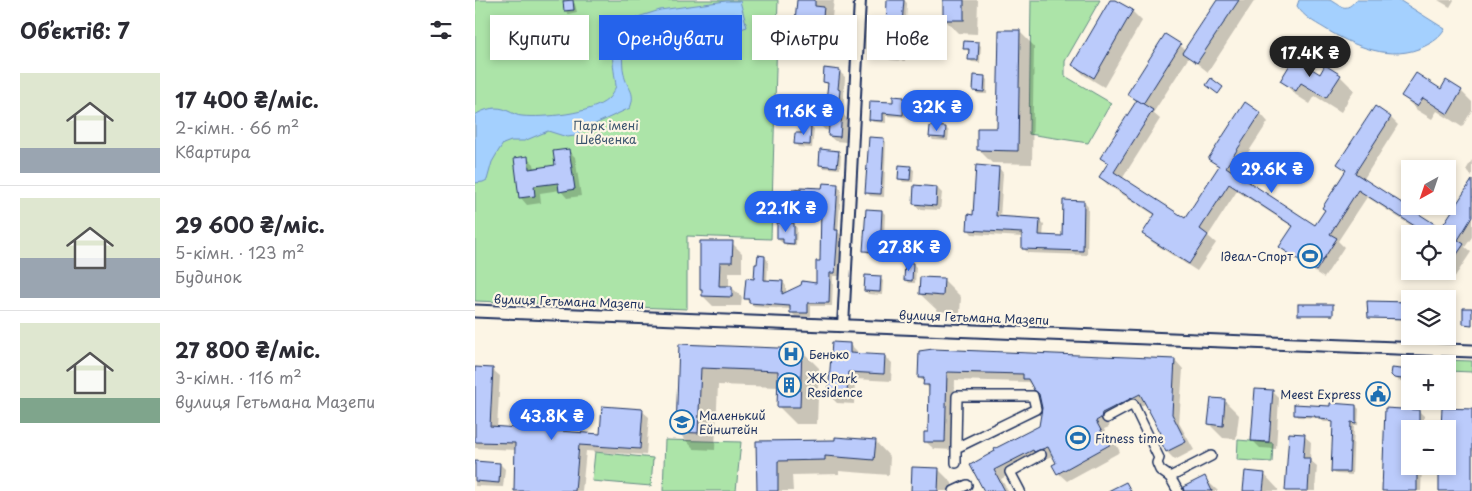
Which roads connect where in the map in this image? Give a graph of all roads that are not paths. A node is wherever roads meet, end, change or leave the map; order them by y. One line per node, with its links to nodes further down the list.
1 (860, 0): 3 (street)
2 (475, 311): 3 (main road, вулиця Гетьмана Мазепи)
3 (843, 326): 4 (main road, вулиця Гетьмана Мазепи)
4 (1472, 351)
5 (1107, 418): 10 (street)
6 (956, 448): 6 (street); 9 (street)
7 (1041, 455): 13 (street)
8 (1211, 456): 10 (street)
9 (956, 463)
10 (1170, 477): 14 (street)
11 (967, 485): 12 (street)
12 (954, 491)
13 (1020, 491)
14 (1178, 491)

